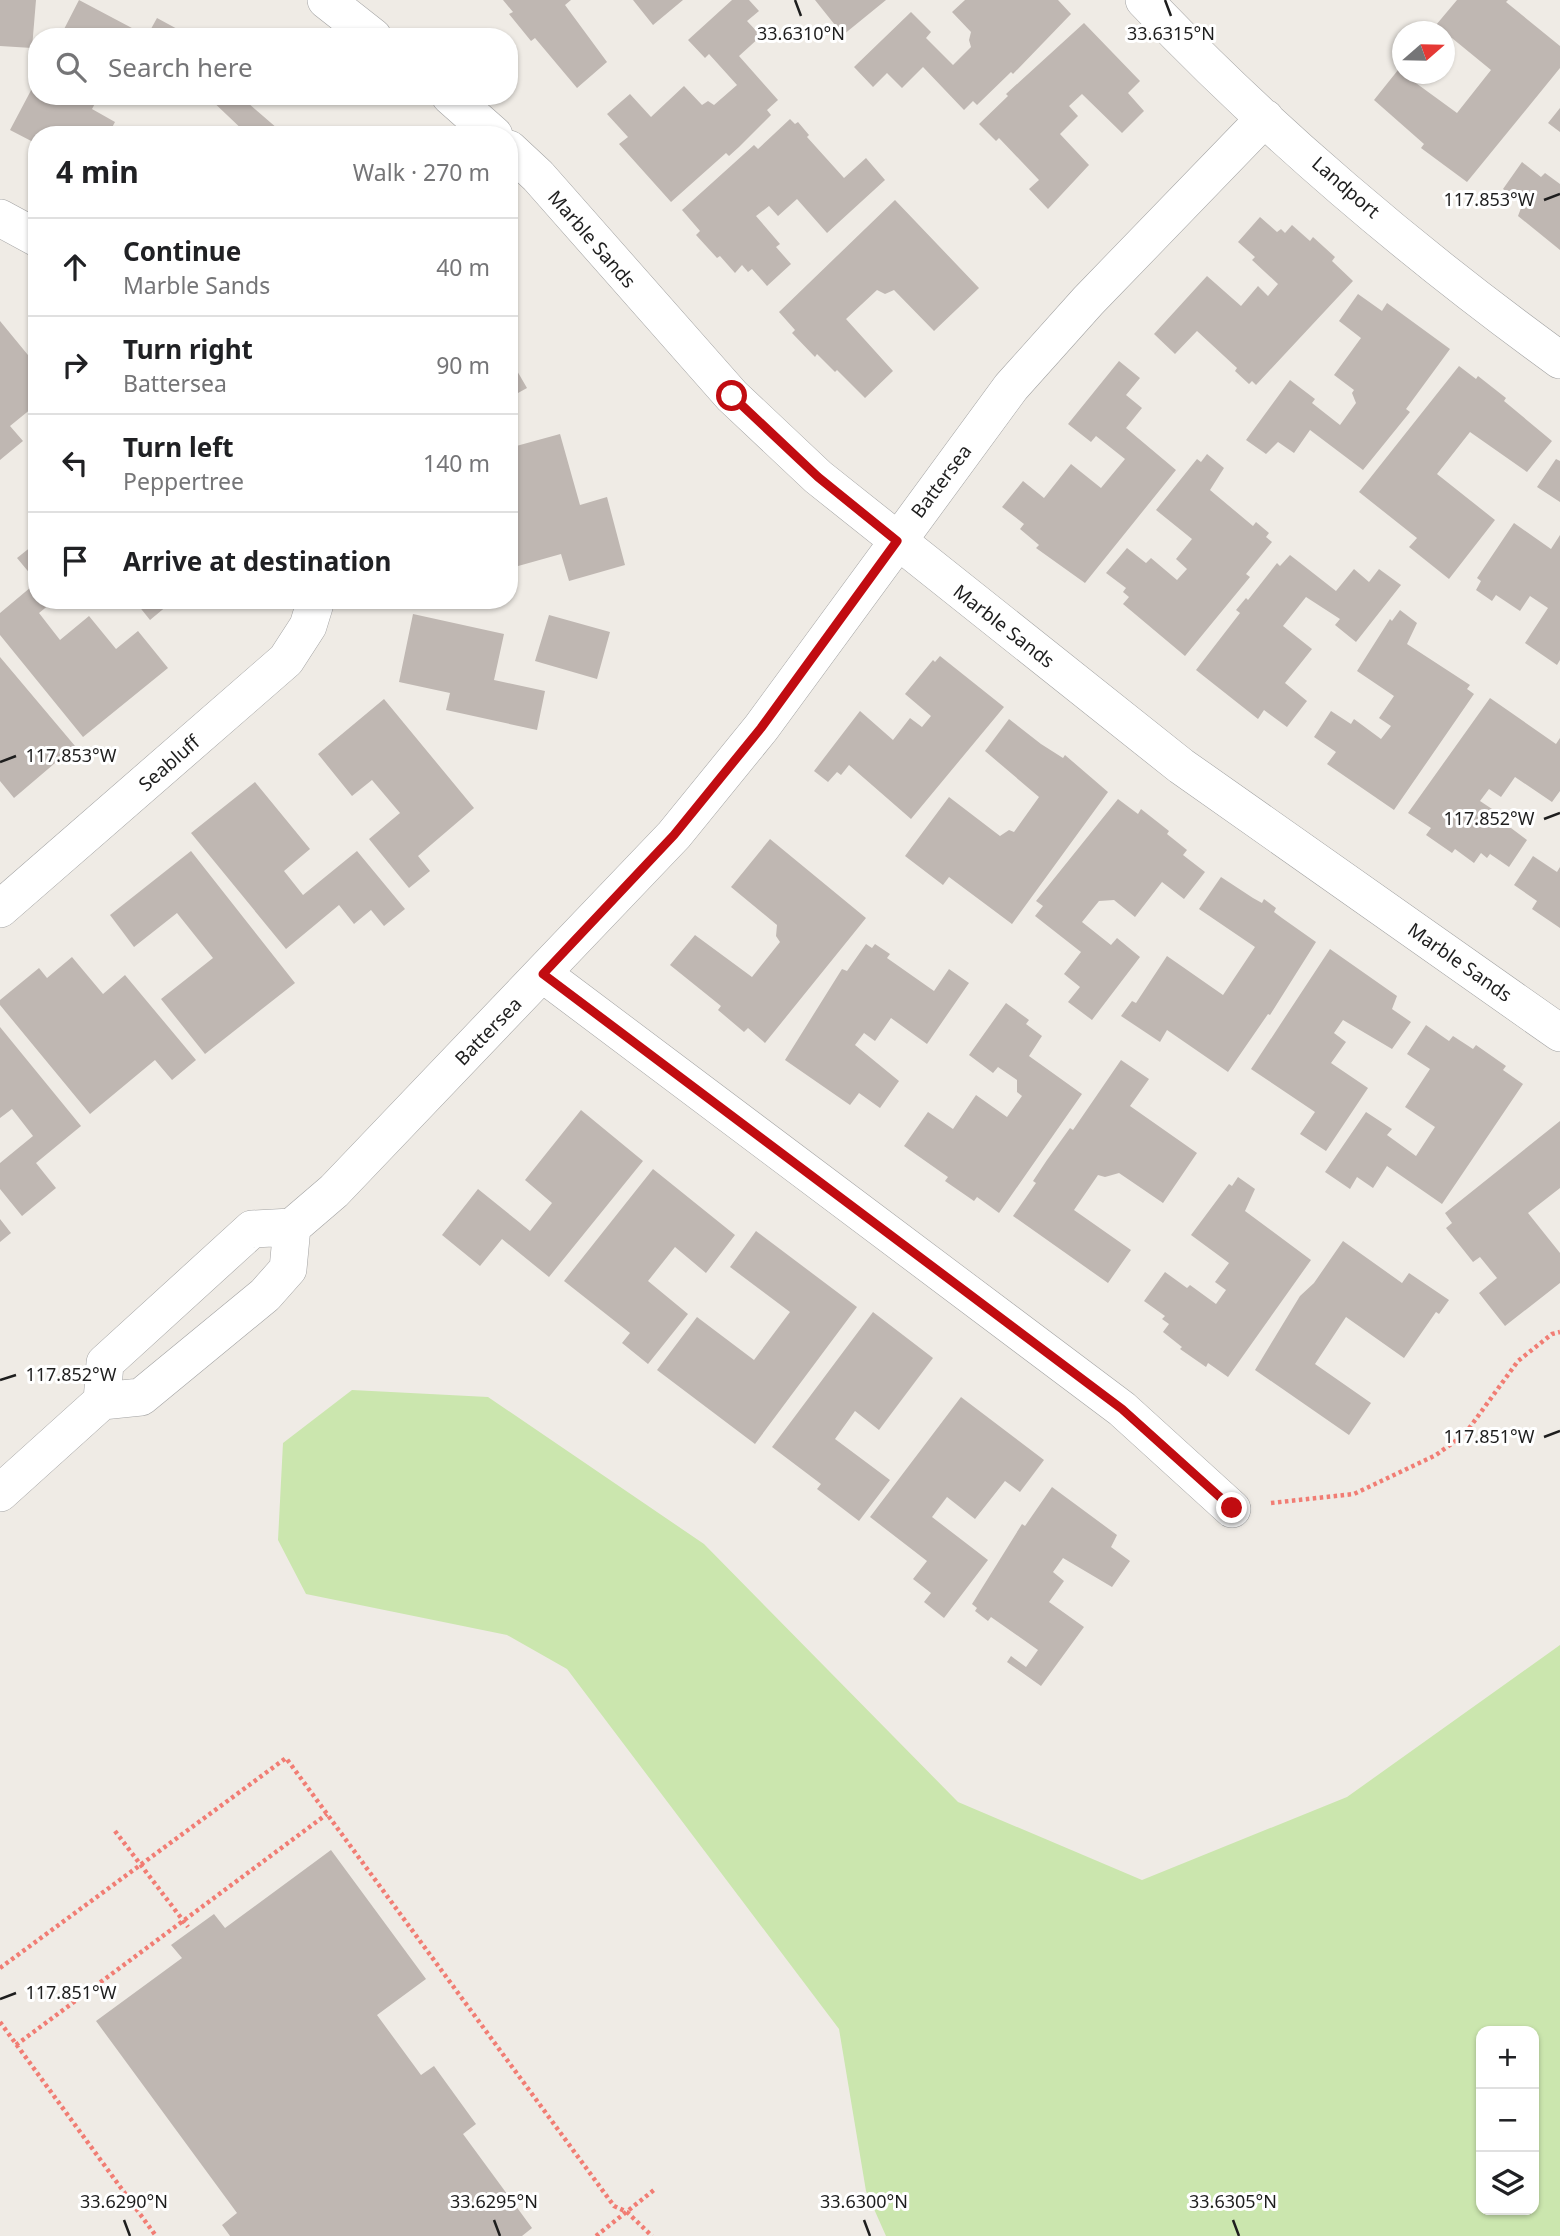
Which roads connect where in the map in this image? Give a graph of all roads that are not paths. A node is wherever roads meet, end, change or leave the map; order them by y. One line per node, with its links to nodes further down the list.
1 (326, 0): 3 (street)
2 (1144, 0): 4 (street, Landport)
3 (362, 28)
4 (1265, 118): 8 (street, Landport); 9 (street, Battersea)
5 (518, 157): 9 (street, Marble Sands)
6 (0, 218): 7 (street)
7 (28, 233)
8 (1560, 360)
9 (897, 541): 12 (street, Battersea); 13 (street, Marble Sands)
10 (313, 609): 11 (street, Seabluff)
11 (0, 909)
12 (543, 974): 14 (street, Battersea); 19 (street)
13 (1560, 1033)
14 (292, 1227): 15 (street); 16 (street)
15 (190, 1286): 16 (street); 17 (street)
16 (226, 1326): 17 (street)
17 (102, 1401): 18 (street)
18 (0, 1493)
19 (1232, 1508)

